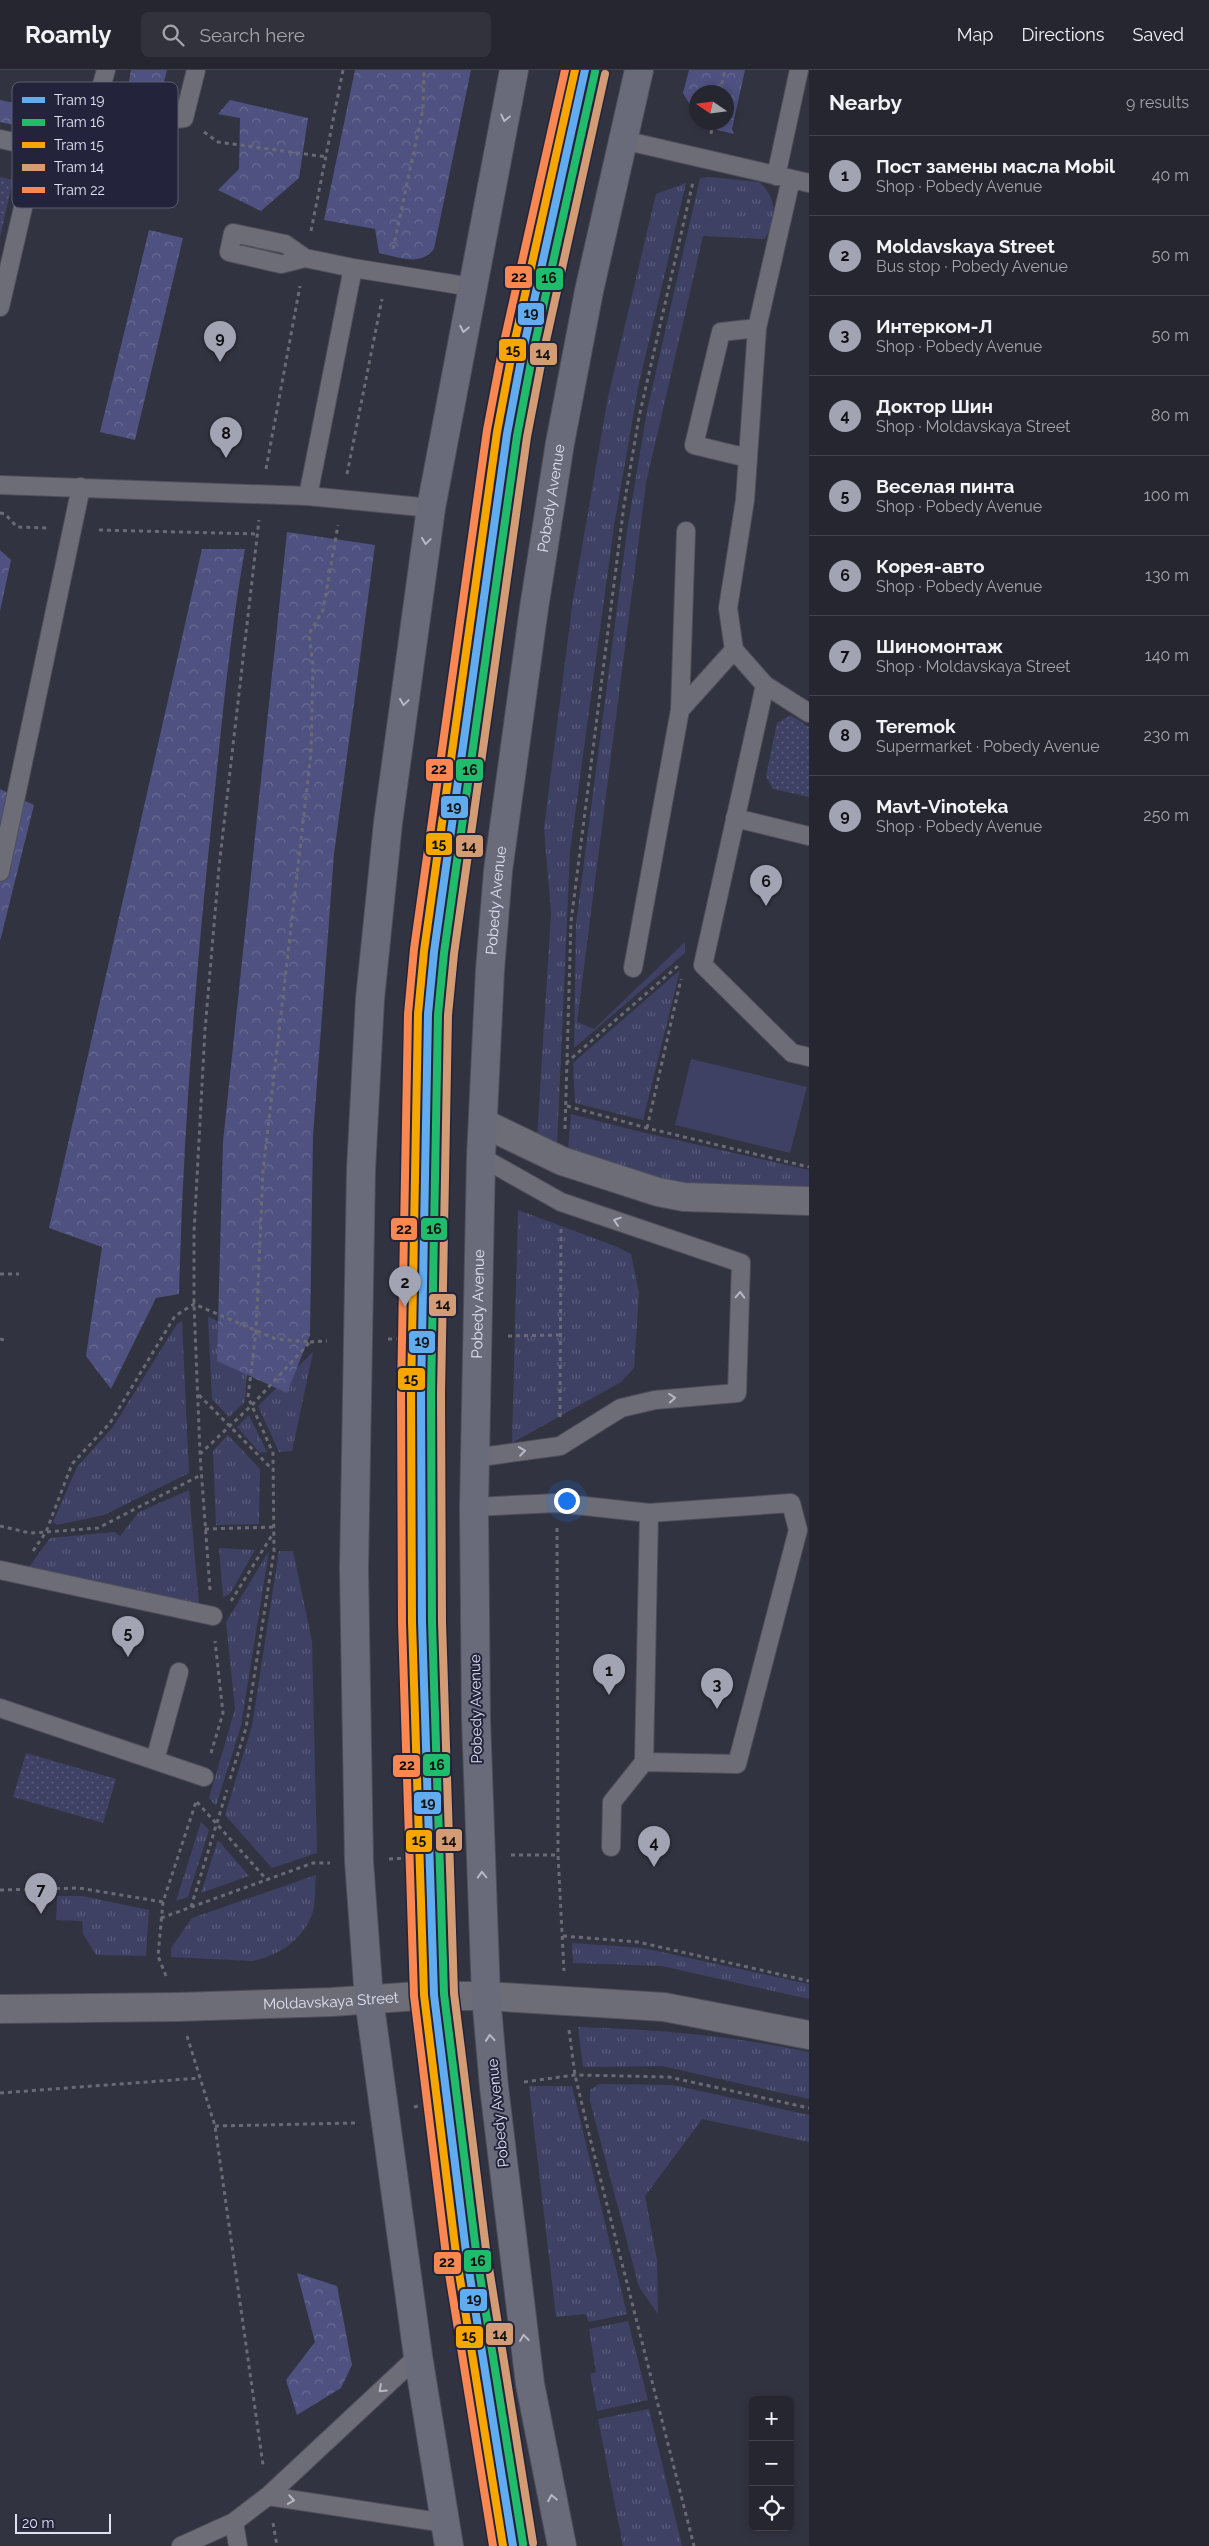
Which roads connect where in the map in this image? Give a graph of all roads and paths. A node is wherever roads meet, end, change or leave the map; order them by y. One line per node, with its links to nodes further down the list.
1 (196, 70): 9 (lane)
2 (343, 70): 13 (path)
3 (424, 70): 19 (path)
4 (514, 70): 20 (main road, one-way to 20)
5 (639, 70): 12 (main road, Pobedy Avenue)
6 (725, 70): 8 (path)
7 (799, 70): 15 (lane)
8 (722, 85)
9 (184, 118): 10 (lane); 13 (path)
10 (178, 119)
11 (711, 130): 14 (path)
12 (623, 140): 14 (lane); 48 (main road, Pobedy Avenue)
13 (327, 157): 17 (path)
14 (705, 159): 15 (lane); 46 (path)
15 (798, 178): 22 (lane)
16 (23, 208): 21 (lane)
17 (305, 258): 18 (lane); 26 (path)
18 (353, 268): 19 (lane); 27 (lane)
19 (387, 274): 20 (lane); 28 (path)
20 (472, 287): 29 (main road, one-way to 29)
21 (0, 307)
22 (757, 328): 23 (lane); 23 (lane)
23 (748, 458): 34 (lane)
24 (0, 484): 25 (lane)
25 (81, 487): 26 (lane); 31 (lane)
26 (261, 495): 27 (lane); 33 (path)
27 (308, 496): 28 (lane)
28 (342, 500): 29 (lane); 58 (path)
29 (431, 508): 61 (main road, one-way to 61)
30 (0, 513): 31 (path)
31 (72, 529): 33 (path); 38 (lane)
32 (686, 531): 36 (lane)
33 (258, 534): 57 (path)
34 (734, 650): 35 (lane); 36 (lane)
35 (765, 685): 37 (lane); 39 (lane)
36 (680, 710): 43 (lane)
37 (809, 713)
38 (7, 808): 41 (lane)
39 (735, 818): 40 (lane); 42 (lane)
40 (809, 836)
41 (0, 872)
42 (707, 942): 45 (lane); 46 (path)
43 (633, 968)
44 (681, 978): 49 (path)
45 (809, 1057)
46 (566, 1063): 47 (path)
47 (567, 1106): 49 (path); 51 (path)
48 (483, 1123): 50 (main road, Pobedy Avenue); 51 (street)
49 (647, 1128): 52 (path)
50 (481, 1157): 54 (lane); 60 (main road, Pobedy Avenue)
51 (562, 1161): 53 (street)
52 (809, 1167)
53 (809, 1201)
54 (561, 1202): 59 (path); 66 (lane, one-way to 54)
55 (0, 1274): 56 (path)
56 (19, 1274)
57 (194, 1304): 58 (path); 63 (path); 77 (path)
58 (256, 1331): 62 (path); 64 (path)
59 (559, 1335): 60 (path); 66 (path)
60 (476, 1337): 61 (path); 68 (main road, Pobedy Avenue)
61 (357, 1341): 62 (path); 94 (main road)
62 (310, 1342): 64 (path)
63 (198, 1394): 65 (path); 67 (path)
64 (252, 1405): 65 (path); 69 (path)
65 (230, 1426): 67 (path); 69 (path)
66 (560, 1446): 68 (lane, one-way to 66)
67 (200, 1454): 70 (path)
68 (474, 1458): 72 (main road, Pobedy Avenue)
69 (274, 1471): 75 (path)
70 (201, 1475): 76 (path); 77 (path)
71 (557, 1503): 72 (lane); 73 (lane); 93 (path)
72 (474, 1507): 92 (main road, Pobedy Avenue)
73 (648, 1513): 85 (lane); 85 (lane)
74 (0, 1526): 77 (path)
75 (275, 1526): 76 (path); 78 (path)
76 (205, 1529): 81 (path)
77 (46, 1532): 80 (path)
78 (275, 1532): 81 (path); 87 (path)
79 (0, 1570): 80 (lane)
80 (18, 1574): 81 (lane)
81 (213, 1616): 86 (path)
82 (179, 1672): 84 (lane)
83 (0, 1708): 84 (lane)
84 (155, 1760): 86 (lane)
85 (644, 1762): 91 (lane)
86 (204, 1777): 89 (path)
87 (230, 1780)
88 (228, 1789): 90 (path)
89 (196, 1801): 90 (path); 97 (path)
90 (217, 1824): 95 (path); 98 (path)
91 (611, 1847)
92 (481, 1855): 93 (path); 94 (path); 102 (main road, Pobedy Avenue, one-way to 92)
93 (558, 1855): 100 (path)
94 (359, 1861): 95 (path); 103 (main road)
95 (267, 1880): 98 (path)
96 (0, 1890): 97 (path)
97 (163, 1902): 99 (path)
98 (191, 1906): 99 (path)
99 (161, 1918): 105 (path)
100 (563, 1936): 101 (path); 104 (path)
101 (809, 1981)
102 (486, 1996): 103 (street, Moldavskaya Street); 104 (street, Moldavskaya Street); 117 (main road, Pobedy Avenue, one-way to 102)
103 (369, 1999): 105 (street, Moldavskaya Street); 110 (main road)
104 (565, 2001): 107 (street, Moldavskaya Street); 118 (path)
105 (178, 2007): 106 (street, Moldavskaya Street); 108 (path)
106 (0, 2009)
107 (809, 2035)
108 (200, 2078): 109 (path); 111 (path)
109 (0, 2093)
110 (418, 2356): 111 (lane, one-way to 111); 113 (main road)
111 (268, 2496): 112 (lane); 113 (lane, one-way to 113); 116 (path)
112 (234, 2522): 114 (lane); 115 (lane)
113 (447, 2535)
114 (181, 2546)
115 (238, 2546)
116 (277, 2546)
117 (562, 2546)
118 (694, 2546)

